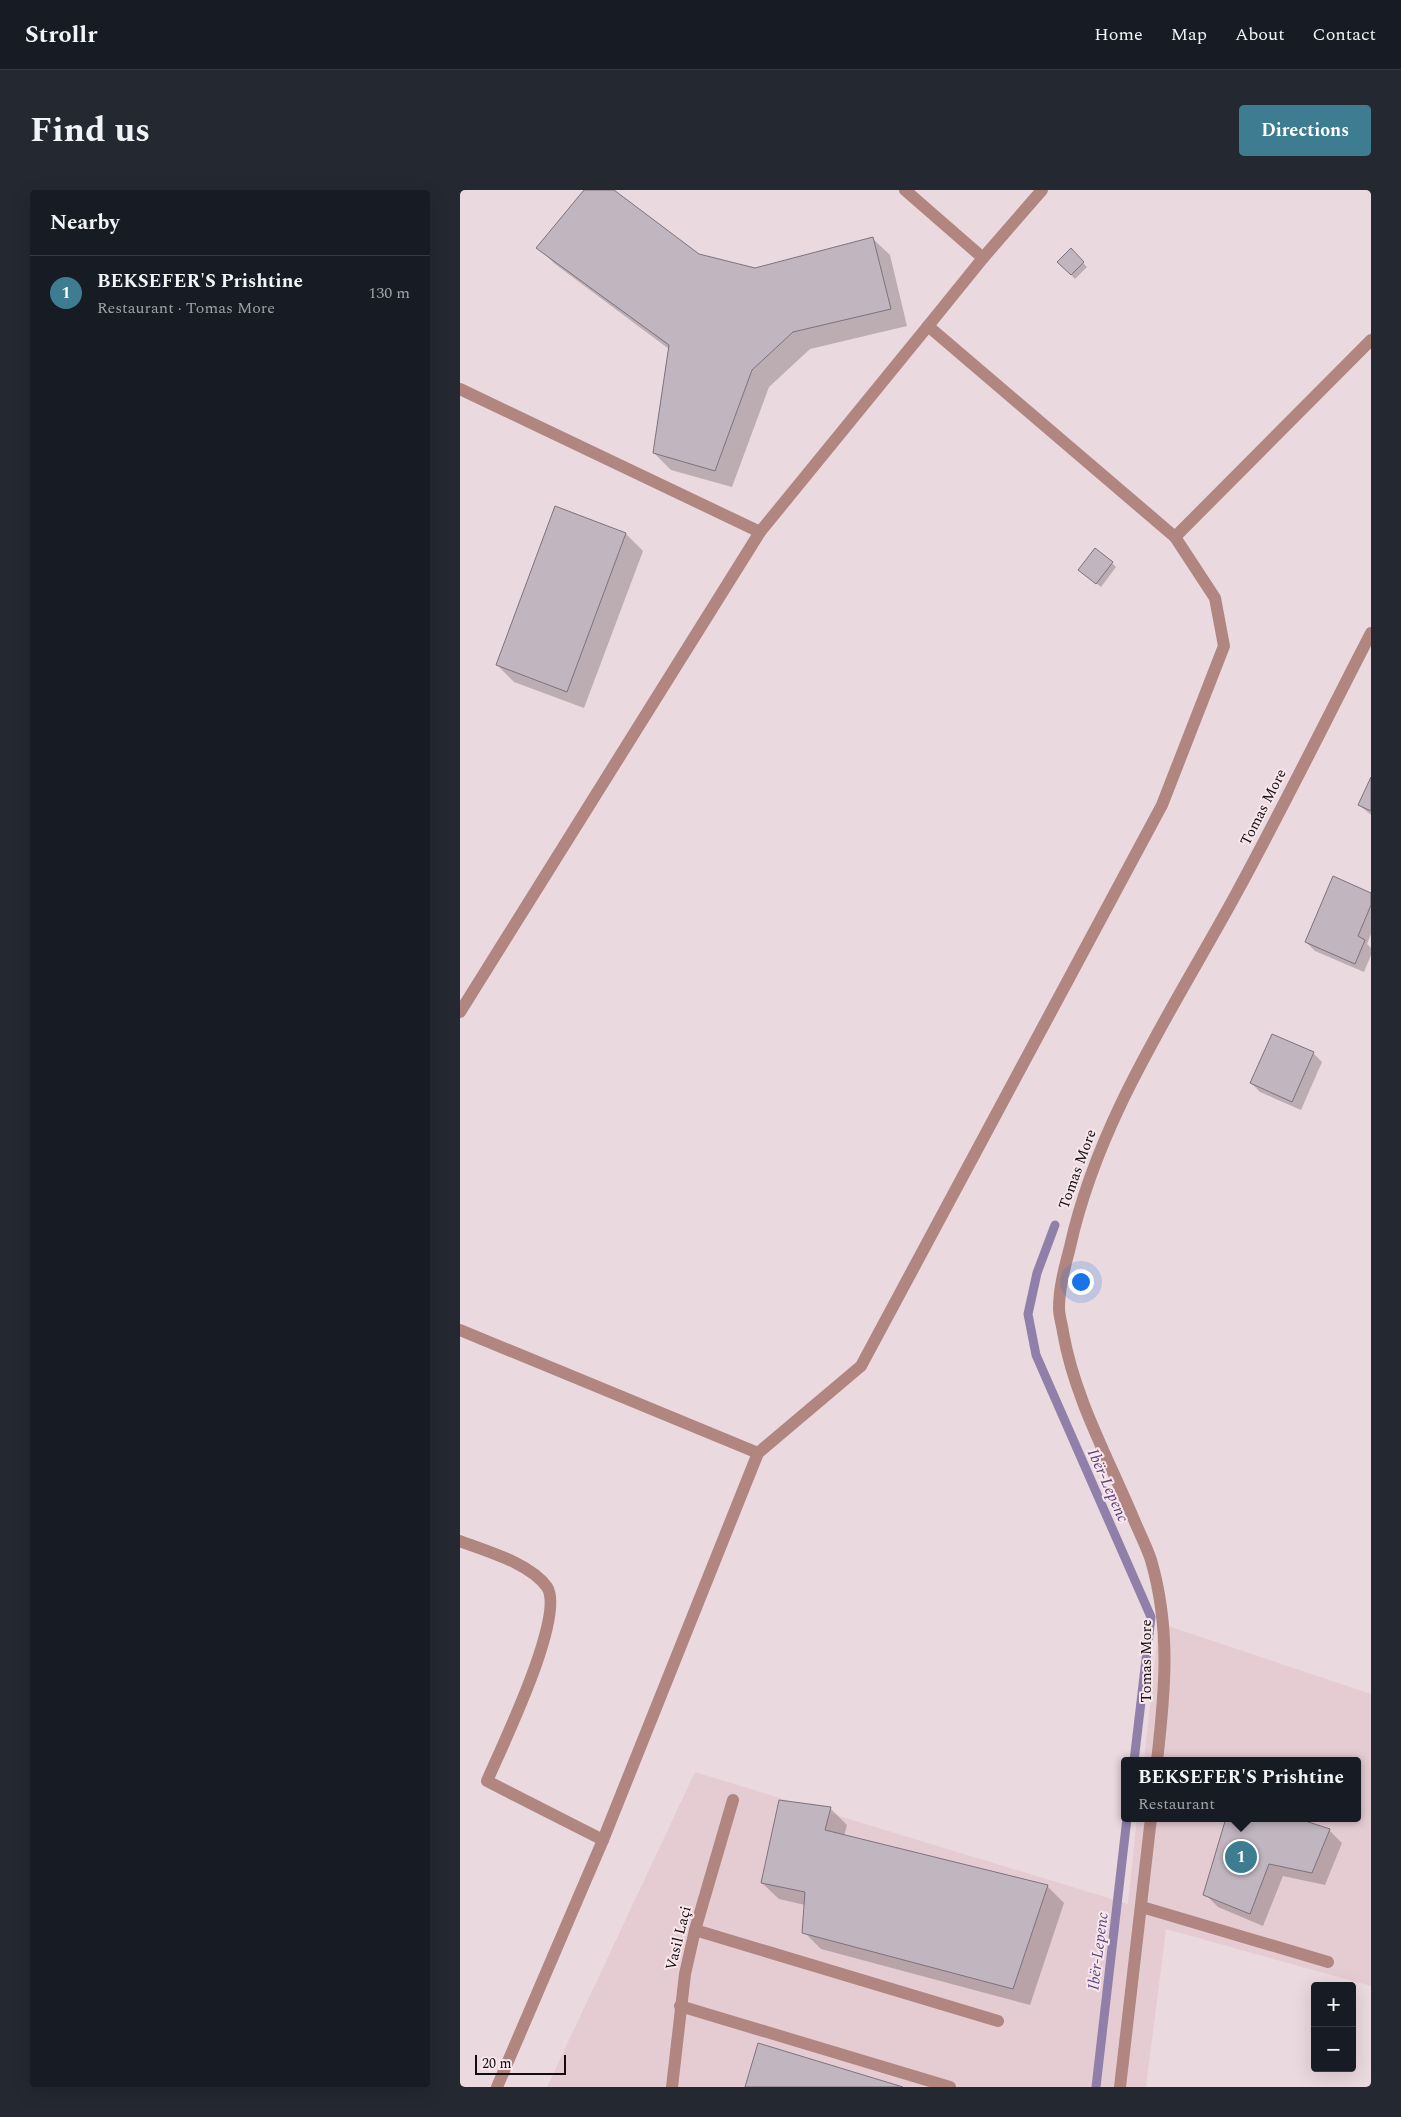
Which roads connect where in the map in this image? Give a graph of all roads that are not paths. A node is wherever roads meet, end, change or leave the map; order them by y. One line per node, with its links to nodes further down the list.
1 (905, 190): 3 (street)
2 (1042, 190): 3 (street)
3 (983, 258): 4 (street)
4 (928, 326): 7 (street); 8 (street)
5 (1371, 340): 8 (street)
6 (460, 389): 7 (street)
7 (760, 532): 10 (street)
8 (1174, 537): 12 (street)
9 (1371, 633): 14 (street, Tomas More)
10 (460, 1012)
11 (460, 1330): 12 (street)
12 (758, 1453): 17 (street)
13 (460, 1541): 17 (street)
14 (1157, 1757)
15 (733, 1800): 19 (street, Vasil Laçi)
16 (1151, 1822): 18 (street)
17 (603, 1840): 23 (street)
18 (1142, 1907): 20 (street); 26 (street)
19 (695, 1930): 21 (street, Vasil Laçi); 22 (street)
20 (1328, 1962)
21 (680, 2006): 24 (street, Vasil Laçi); 25 (street)
22 (998, 2021)
23 (497, 2087)
24 (672, 2087)
25 (950, 2087)
26 (1120, 2087)

